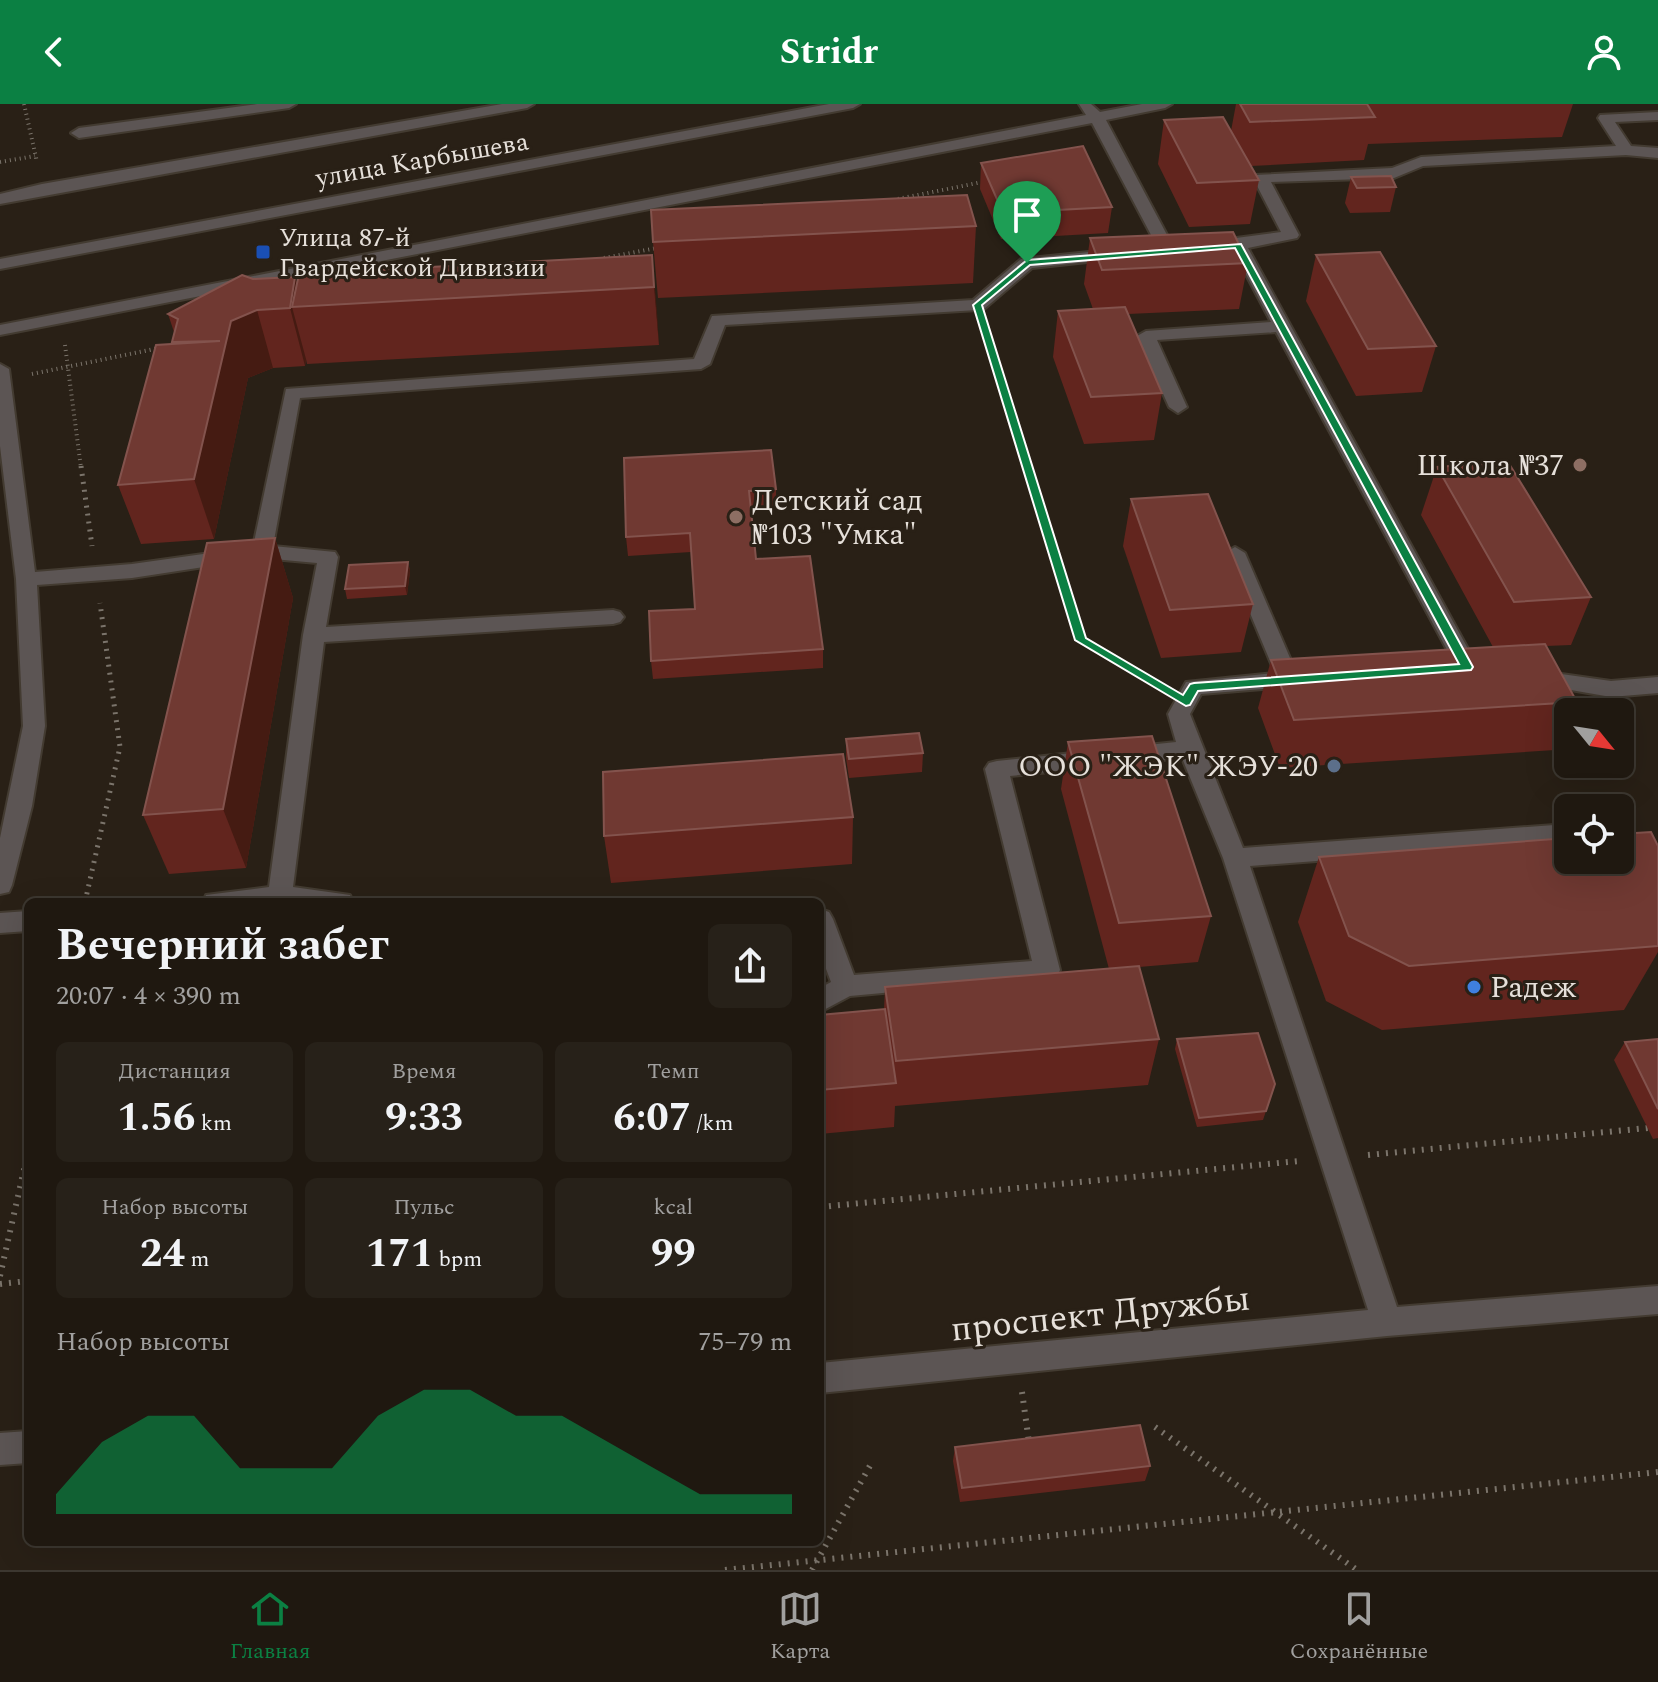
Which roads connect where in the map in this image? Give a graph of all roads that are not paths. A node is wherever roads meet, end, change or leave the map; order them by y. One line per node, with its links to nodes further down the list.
1 (289, 104): 8 (street)
2 (527, 104): 11 (street)
3 (853, 104): 14 (street, улица Карбышева)
4 (1083, 104): 7 (street)
5 (1165, 104): 7 (street)
6 (1658, 116): 9 (street)
7 (1097, 117): 13 (street); 16 (street)
8 (79, 133)
9 (1626, 150): 10 (street); 12 (street)
10 (1658, 153)
11 (0, 199)
12 (1238, 245): 13 (street); 15 (street)
13 (1152, 251): 19 (street)
14 (0, 264)
15 (1283, 326): 18 (street); 24 (street)
16 (0, 330)
17 (0, 369): 21 (street)
18 (1178, 407)
19 (262, 552): 21 (street); 23 (street)
20 (1235, 553): 27 (street)
21 (26, 579): 32 (street)
22 (613, 617): 23 (street)
23 (314, 635): 33 (street)
24 (1467, 667): 25 (street); 28 (street)
25 (1437, 669)
26 (1319, 678): 27 (street)
27 (1289, 680): 29 (street)
28 (1658, 685)
29 (1190, 749): 31 (street); 39 (street)
30 (1554, 834): 31 (street)
31 (1235, 858): 42 (street)
32 (0, 885)
33 (280, 895): 34 (street); 35 (street)
34 (252, 898)
35 (306, 898)
36 (24, 921): 37 (street)
37 (0, 923)
38 (824, 930): 39 (street)
39 (845, 986): 40 (street)
40 (824, 999)
41 (1657, 1302): 42 (street, проспект Дружбы)
42 (1387, 1322): 43 (street, проспект Дружбы)
43 (824, 1378)
44 (24, 1447): 45 (street)
45 (0, 1449)

